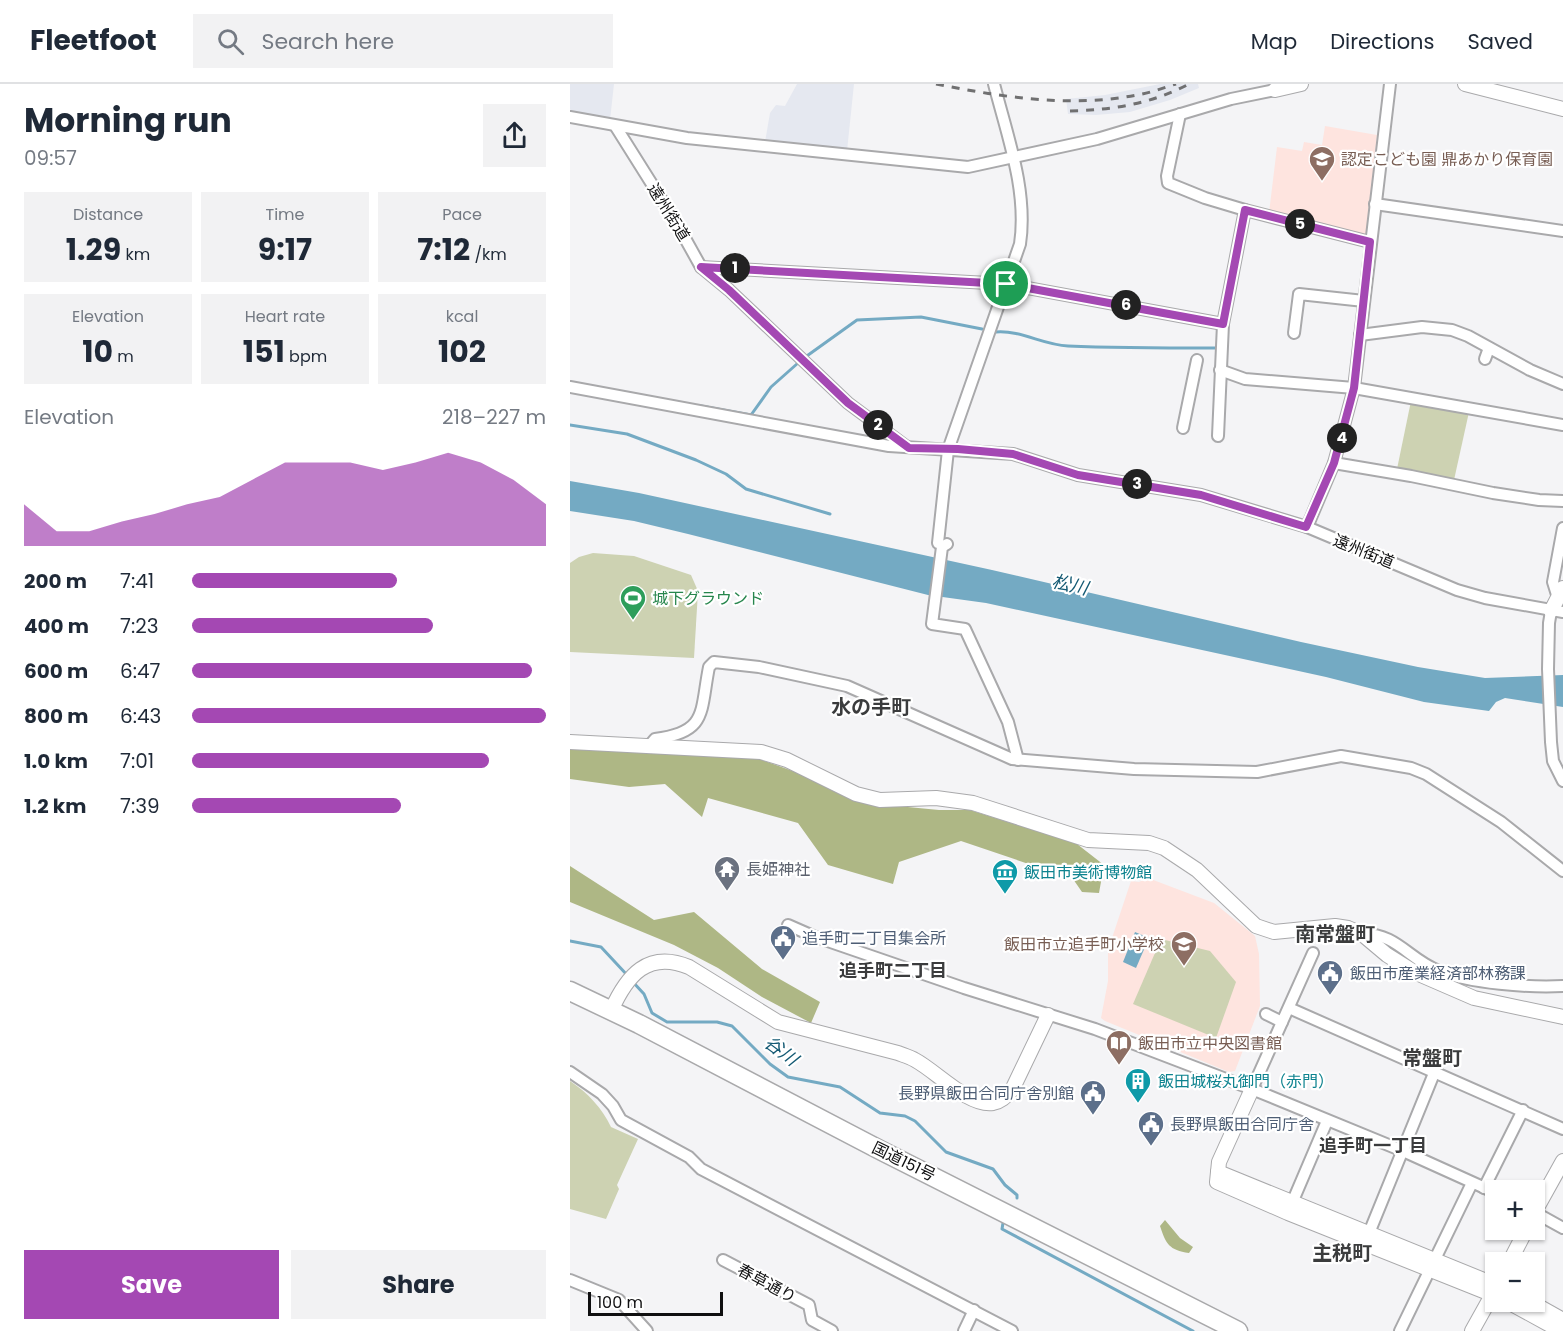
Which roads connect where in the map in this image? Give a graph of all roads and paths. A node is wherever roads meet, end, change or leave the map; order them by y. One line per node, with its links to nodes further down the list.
1 (994, 84): 10 (street)
2 (1301, 84): 5 (street)
3 (1390, 84): 11 (street)
4 (1465, 84): 6 (street)
5 (1275, 90): 7 (street)
6 (1563, 109)
7 (1180, 114): 10 (street); 12 (street)
8 (570, 117): 9 (street)
9 (616, 127): 10 (street); 15 (street, 遠州街道)
10 (1013, 159): 16 (street)
11 (1375, 204): 13 (street); 14 (street)
12 (1245, 210): 14 (street); 18 (street)
13 (1563, 231)
14 (1370, 242): 17 (street)
15 (701, 267): 16 (street); 31 (street, 遠州街道)
16 (1006, 284): 18 (street); 32 (street)
17 (1364, 301): 19 (street); 20 (street)
18 (1223, 324): 24 (street)
19 (1294, 333)
20 (1360, 335): 21 (street); 27 (street)
21 (1489, 348): 22 (street); 25 (street)
22 (1485, 359)
23 (1197, 360): 29 (street)
24 (1220, 370): 27 (street); 30 (street)
25 (1563, 384)
26 (570, 387): 31 (street)
27 (1354, 388): 28 (street); 33 (street)
28 (1563, 425)
29 (1183, 428)
30 (1218, 436)
31 (909, 448): 32 (street, 遠州街道)
32 (948, 450): 35 (street, 遠州街道); 41 (street)
33 (1334, 463): 34 (street); 35 (street)
34 (1563, 501)
35 (1306, 527): 38 (street, 遠州街道)
36 (1563, 528): 37 (street)
37 (1561, 593): 38 (street)
38 (1557, 612): 42 (street)
39 (570, 742): 40 (street)
40 (649, 746): 41 (street); 45 (street)
41 (1018, 760): 43 (street)
42 (1563, 781)
43 (1563, 871)
44 (788, 925): 52 (street)
45 (1362, 934): 47 (street); 53 (street)
46 (1313, 954): 49 (street)
47 (1563, 986)
48 (570, 991): 50 (highway, 国道151号)
49 (1289, 1008): 54 (street); 55 (street)
50 (611, 1011): 52 (street); 84 (highway, 国道151号)
51 (1266, 1014): 54 (street)
52 (1048, 1015): 57 (street)
53 (1563, 1017)
54 (1282, 1022): 57 (street)
55 (1435, 1071): 58 (street); 61 (street)
56 (570, 1072): 76 (street)
57 (1252, 1089): 59 (street); 63 (street)
58 (1522, 1110): 60 (street); 65 (street)
59 (1326, 1121): 61 (street); 67 (street)
60 (1563, 1129)
61 (1403, 1151): 64 (street); 70 (street)
62 (1563, 1161): 66 (street)
63 (1218, 1177): 67 (street); 70 (street)
64 (1472, 1183): 65 (street); 72 (street)
65 (1484, 1188)
66 (1545, 1194)
67 (1292, 1203): 70 (street)
68 (1545, 1218): 69 (street)
69 (1563, 1228)
70 (1367, 1239): 72 (street)
71 (723, 1260): 81 (street, 春草通り)
72 (1433, 1265): 74 (street); 85 (street)
73 (570, 1280): 80 (street)
74 (1485, 1287)
75 (1485, 1308): 86 (street)
76 (974, 1310): 82 (street); 83 (street)
77 (1545, 1310): 79 (street)
78 (1526, 1312): 87 (street)
79 (1563, 1320)
80 (647, 1331)
81 (832, 1331)
82 (964, 1331)
83 (1012, 1331)
84 (1238, 1331)
85 (1400, 1331)
86 (1472, 1331)
87 (1561, 1331)

